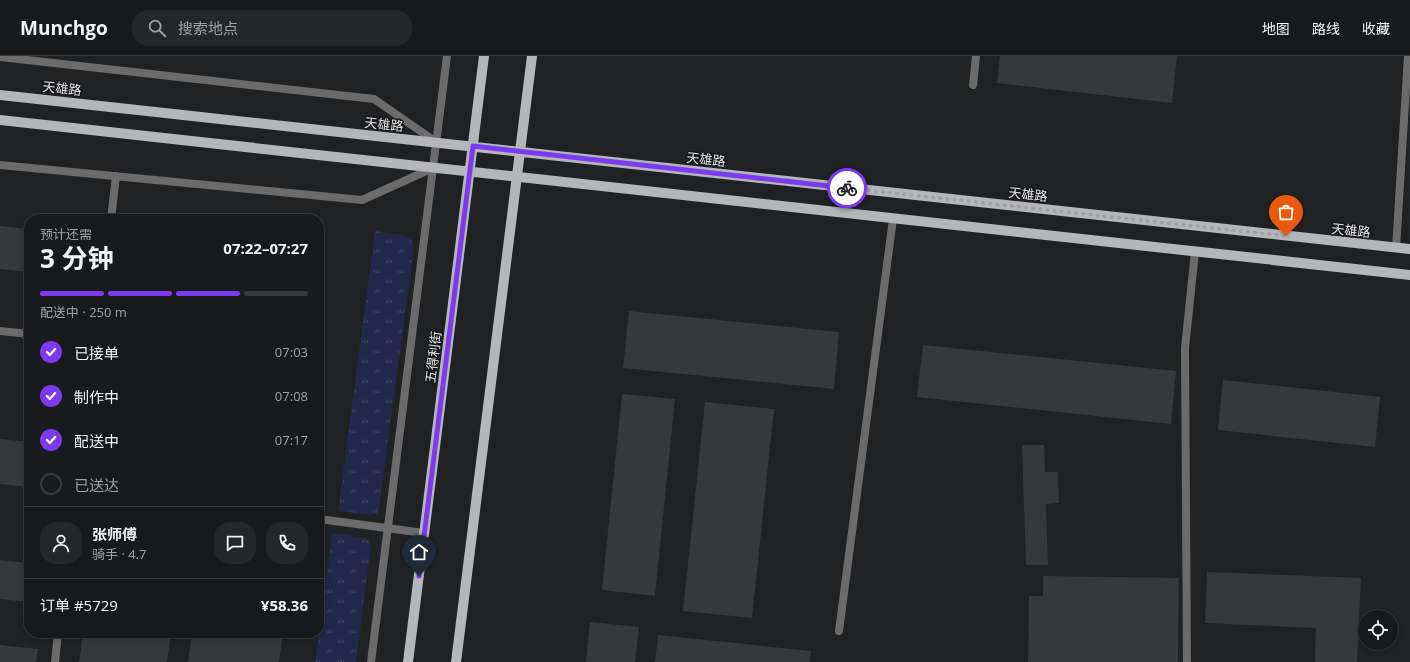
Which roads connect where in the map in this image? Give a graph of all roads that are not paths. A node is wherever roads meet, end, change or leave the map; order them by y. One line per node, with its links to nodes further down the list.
1 (447, 56): 10 (street)
2 (484, 56): 11 (main road, 五得利街)
3 (532, 56): 12 (main road)
4 (976, 56): 7 (street)
5 (1408, 56): 20 (street)
6 (0, 57): 10 (street)
7 (973, 85)
8 (0, 94): 10 (main road, 天雄路)
9 (0, 120): 14 (main road)
10 (436, 142): 11 (main road, 天雄路); 14 (street)
11 (473, 146): 12 (main road, 天雄路); 15 (main road, 五得利街)
12 (520, 152): 17 (main road); 20 (main road, 天雄路)
13 (0, 165): 16 (street)
14 (433, 168): 15 (main road); 16 (street); 27 (street)
15 (470, 172): 17 (main road); 28 (main road, 五得利街)
16 (116, 176): 18 (street)
17 (517, 177): 19 (main road); 34 (main road)
18 (112, 214)
19 (893, 218): 22 (main road); 29 (street)
20 (1396, 248): 21 (main road, 天雄路)
21 (1410, 249)
22 (1195, 252): 23 (main road); 35 (street)
23 (1410, 275)
24 (0, 331): 25 (street)
25 (24, 333)
26 (324, 520): 27 (street)
27 (388, 528): 28 (street); 32 (street)
28 (424, 533): 33 (main road, 五得利街)
29 (839, 631)
30 (57, 638): 31 (street)
31 (55, 662)
32 (371, 662)
33 (408, 662)
34 (456, 662)
35 (1187, 662)

